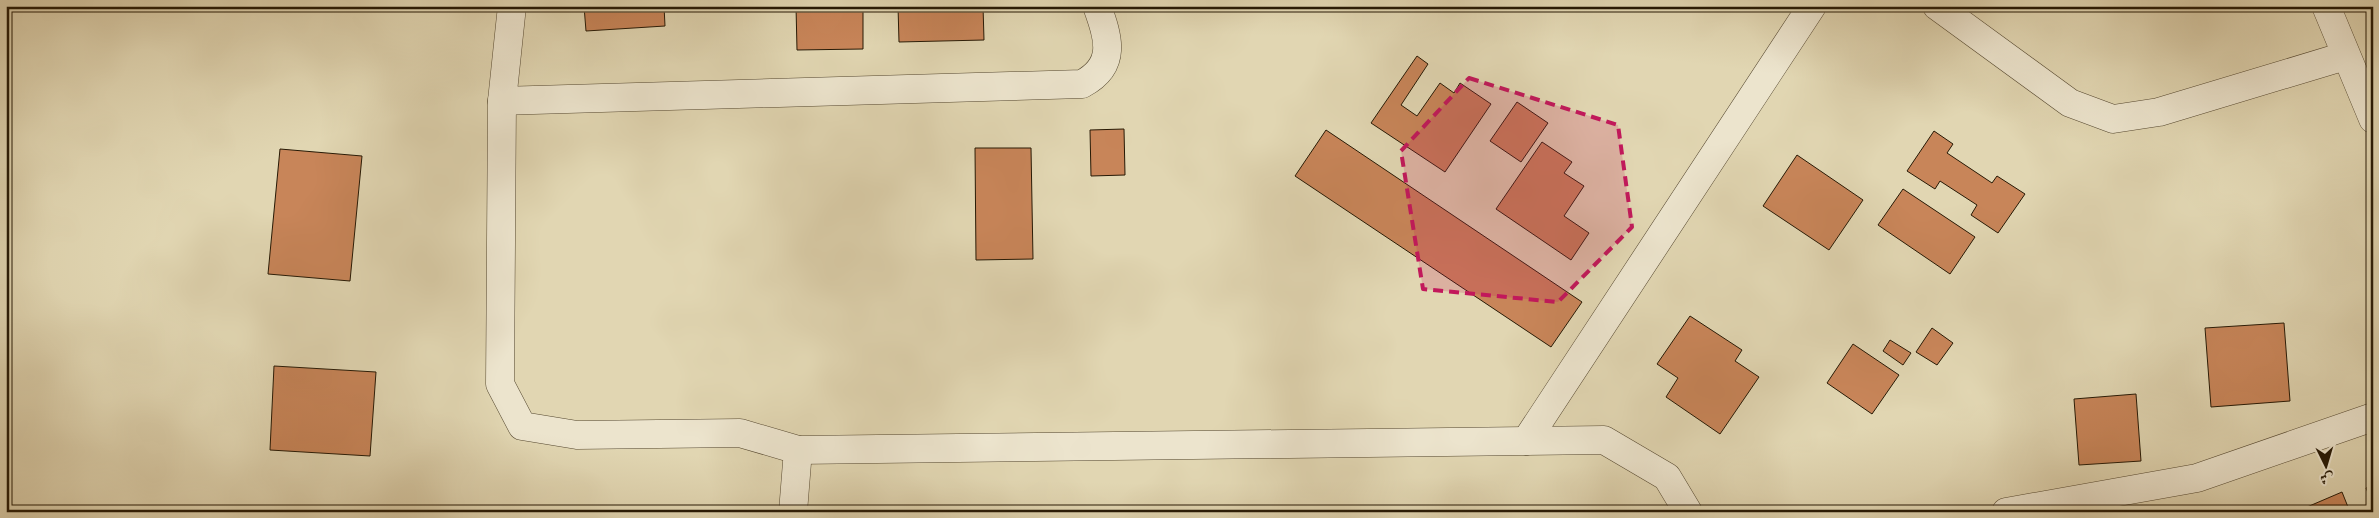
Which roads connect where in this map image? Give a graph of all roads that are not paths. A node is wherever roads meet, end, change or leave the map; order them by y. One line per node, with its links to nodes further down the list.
1 (512, 6): 7 (street)
2 (1096, 6): 7 (street)
3 (1812, 6): 10 (street)
4 (1937, 6): 6 (street)
5 (2326, 6): 6 (street)
6 (2345, 56): 8 (street)
7 (502, 102): 11 (street)
8 (2373, 119)
9 (2373, 417): 14 (street)
10 (1526, 441): 11 (street); 13 (street)
11 (798, 450): 12 (street)
12 (793, 512)
13 (1688, 512)
14 (2006, 512)

